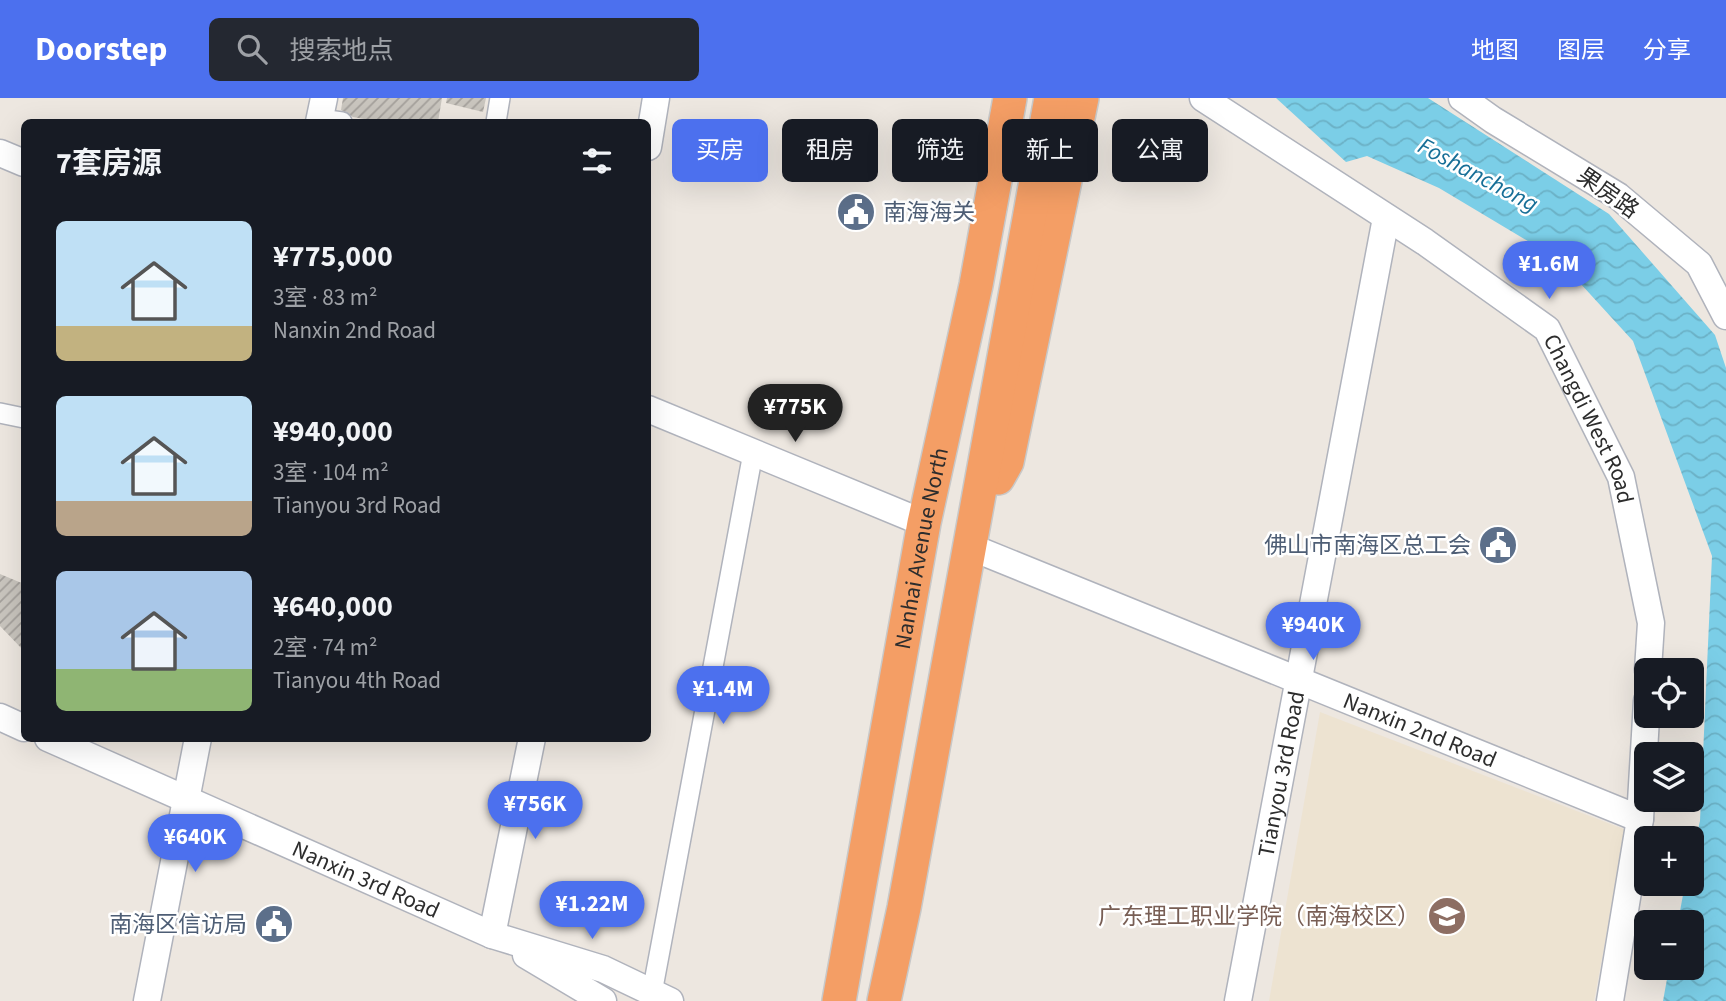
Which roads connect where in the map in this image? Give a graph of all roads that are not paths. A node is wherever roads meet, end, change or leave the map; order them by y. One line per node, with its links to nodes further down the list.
1 (500, 98): 9 (street)
2 (656, 98): 10 (street)
3 (992, 98): 19 (highway)
4 (1010, 98): 19 (highway, Nanhai Avenue North)
5 (1051, 98): 21 (highway, Nanhai Avenue North)
6 (1082, 98): 21 (highway)
7 (1203, 98): 13 (street, Changdi West Road)
8 (1478, 103): 14 (street, 果房路)
9 (496, 119)
10 (651, 129)
11 (0, 153): 12 (street)
12 (21, 162)
13 (1386, 218): 22 (street, Changdi West Road); 23 (street, Tianyou 3rd Road)
14 (1726, 316)
15 (651, 411): 18 (street)
16 (0, 413): 17 (street)
17 (21, 417)
18 (753, 453): 20 (street); 33 (street)
19 (936, 468): 20 (highway, Nanhai Avenue North)
20 (924, 523): 36 (highway, Nanhai Avenue North)
21 (971, 531): 23 (street, Nanxin 2nd Road); 37 (highway, Nanhai Avenue North)
22 (1649, 658)
23 (1298, 682): 31 (street, Nanxin 2nd Road); 38 (street, Tianyou 3rd Road)
24 (0, 718): 25 (street)
25 (21, 727)
26 (1645, 728): 31 (street)
27 (57, 742): 30 (street, Nanxin 3rd Road)
28 (197, 742): 30 (street)
29 (531, 742): 32 (street)
30 (185, 799): 32 (street, Nanxin 3rd Road); 34 (street)
31 (1640, 819): 39 (street)
32 (492, 935): 33 (street); 35 (street)
33 (661, 997)
34 (147, 1001)
35 (603, 1001)
36 (839, 1001)
37 (884, 1001)
38 (1238, 1001)
39 (1610, 1001)

